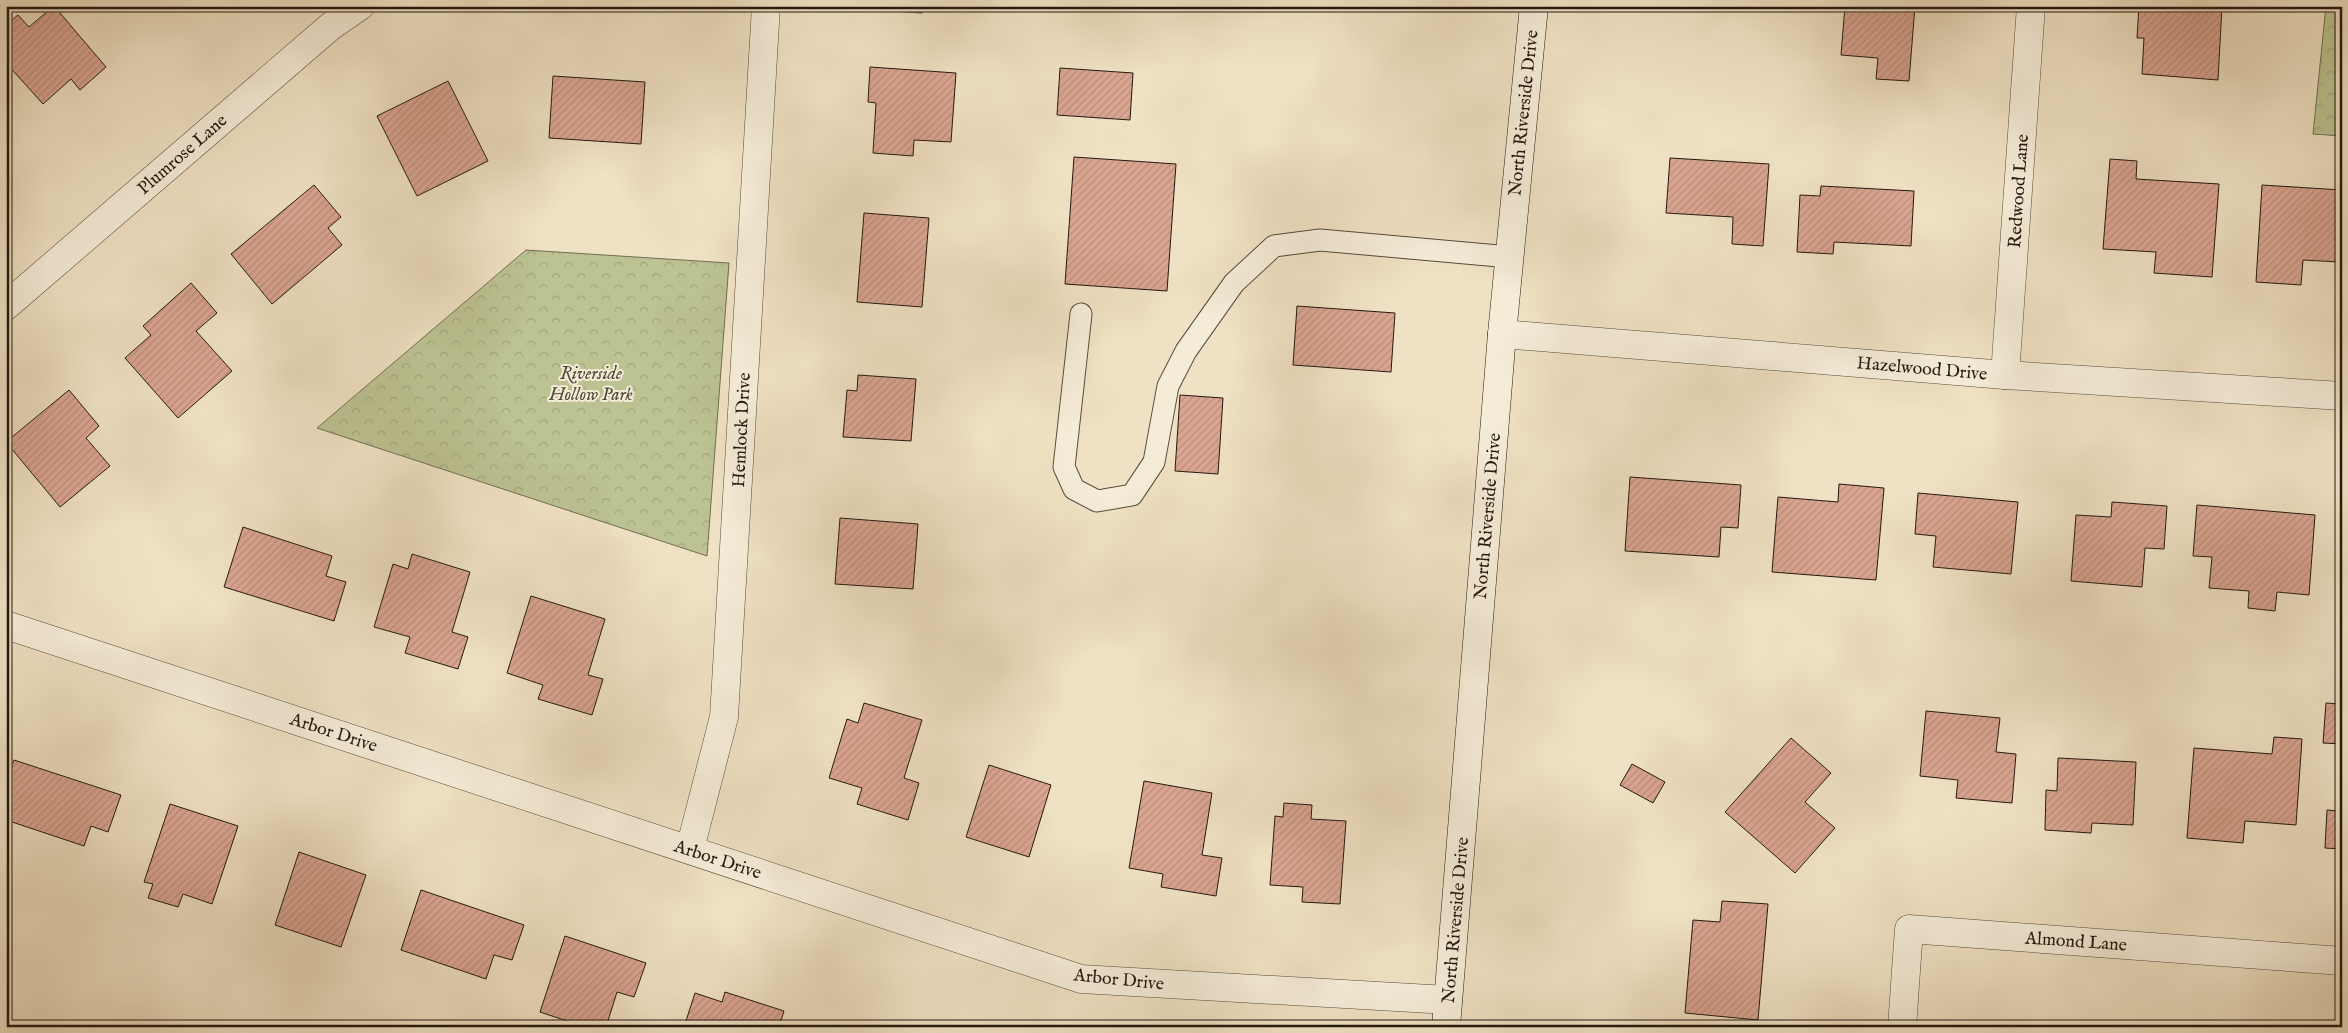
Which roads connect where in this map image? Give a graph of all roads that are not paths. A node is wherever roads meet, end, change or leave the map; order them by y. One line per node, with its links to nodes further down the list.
1 (360, 6): 6 (street, Plumrose Lane)
2 (766, 6): 12 (street, Hemlock Drive)
3 (1534, 6): 5 (street, North Riverside Drive)
4 (2031, 6): 9 (street, Redwood Lane)
5 (1510, 257): 7 (lane); 8 (street, North Riverside Drive)
6 (6, 306)
7 (1081, 314)
8 (1502, 334): 9 (street, Hazelwood Drive); 14 (street, North Riverside Drive)
9 (2005, 375): 10 (street, Hazelwood Drive)
10 (2342, 396)
11 (6, 624): 12 (street, Arbor Drive)
12 (690, 849): 14 (street, Arbor Drive)
13 (2342, 961): 16 (street, Almond Lane)
14 (1448, 1000): 15 (street, North Riverside Drive)
15 (1446, 1027)
16 (1902, 1027)

